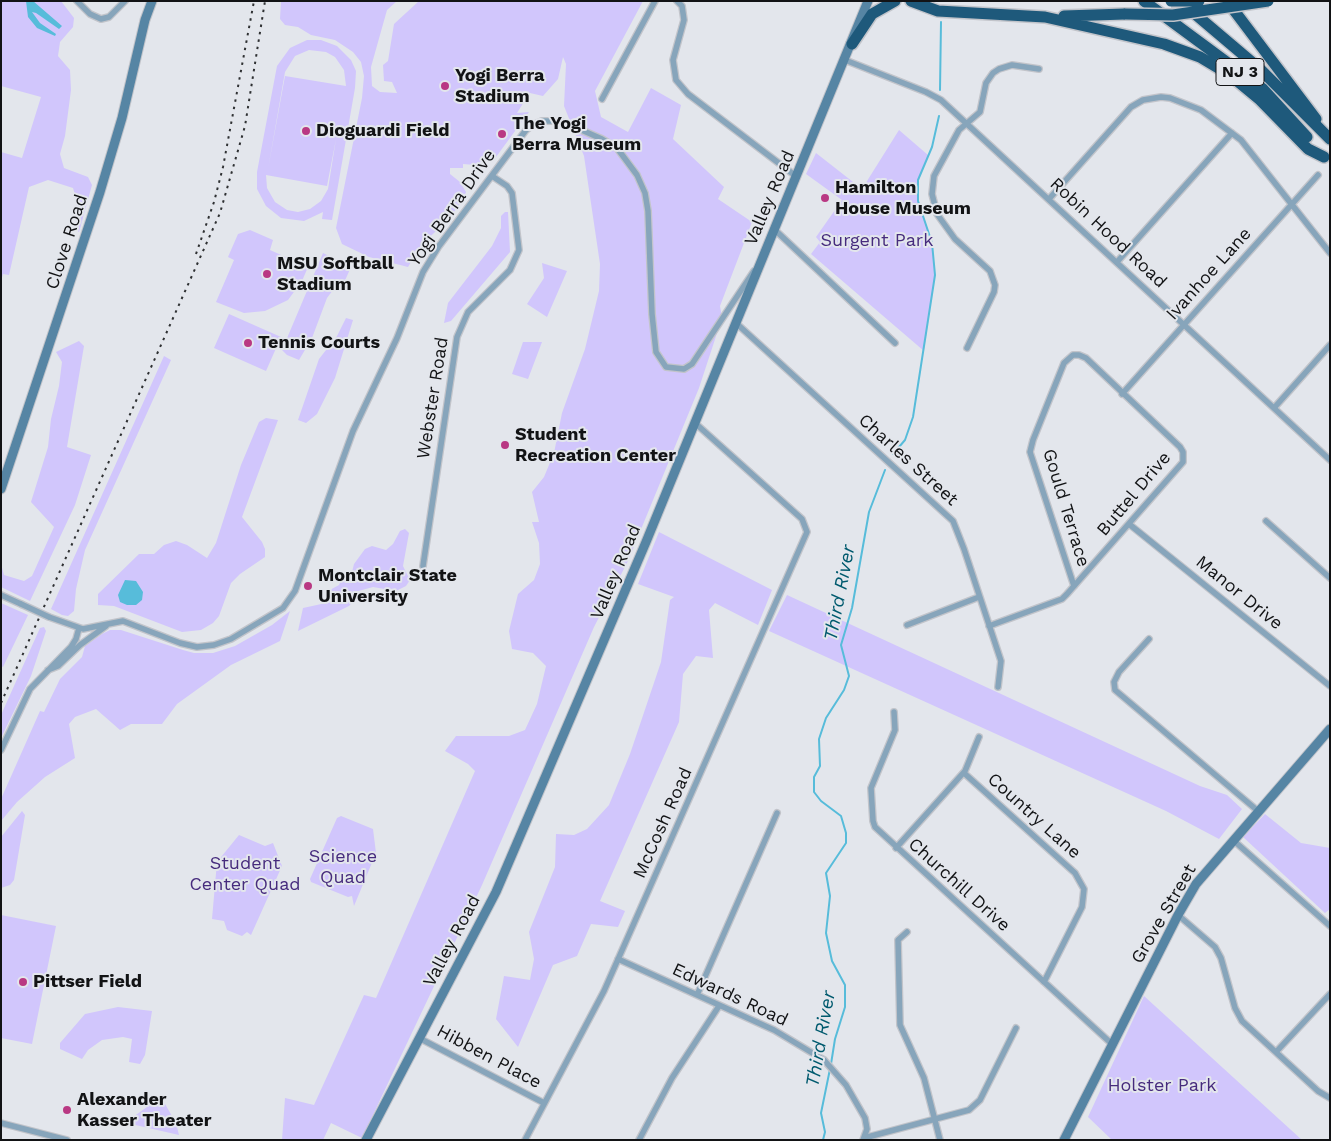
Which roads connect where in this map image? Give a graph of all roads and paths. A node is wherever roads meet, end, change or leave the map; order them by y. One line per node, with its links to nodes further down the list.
1 (77, 1): 2 (street)
2 (125, 1)
3 (152, 1): 42 (main road, Clove Road)
4 (655, 1): 19 (street)
5 (677, 1): 26 (street)
6 (895, 1): 16 (highway)
7 (911, 1): 15 (highway)
8 (1144, 1): 23 (highway, NJ 3)
9 (1171, 1): 11 (highway, bridge)
10 (1180, 1): 22 (highway, NJ 3)
11 (1199, 1)
12 (1228, 1): 22 (highway)
13 (1268, 1): 15 (highway, bridge)
14 (869, 2): 16 (main road, Valley Road)
15 (1045, 17): 23 (highway)
16 (852, 44): 17 (main road, Valley Road)
17 (845, 60): 20 (street, Robin Hood Road); 26 (main road, Valley Road)
18 (1039, 69): 20 (street)
19 (602, 100)
20 (967, 124): 27 (street, Robin Hood Road); 37 (street)
21 (1232, 133): 27 (street); 28 (street); 32 (street)
22 (1330, 139)
23 (1327, 161)
24 (1318, 175): 28 (street, Ivanhoe Lane)
25 (492, 176): 31 (street, Yogi Berra Drive); 45 (street, Webster Road); 50 (street, Yogi Berra Drive)
26 (797, 177): 29 (main road, Valley Road)
27 (1048, 199): 32 (street, Robin Hood Road)
28 (1291, 204): 30 (street); 34 (street, Ivanhoe Lane)
29 (775, 230): 31 (main road, Valley Road); 35 (street)
30 (1330, 253)
31 (763, 259): 33 (main road, Valley Road)
32 (1117, 262): 34 (street, Robin Hood Road)
33 (736, 323): 40 (main road, Valley Road); 49 (street, Charles Street)
34 (1184, 324): 38 (street, Ivanhoe Lane); 39 (street, Robin Hood Road)
35 (895, 343)
36 (1330, 345): 39 (street)
37 (967, 348)
38 (1122, 394): 44 (street, Buttel Drive); 47 (street, Gould Terrace)
39 (1274, 408): 41 (street, Robin Hood Road)
40 (695, 424): 70 (street, McCosh Road); 76 (main road, Valley Road)
41 (1330, 460)
42 (1, 490)
43 (1266, 521): 46 (street)
44 (1128, 524): 47 (street, Buttel Drive); 56 (street, Manor Drive)
45 (423, 566)
46 (1330, 578)
47 (1074, 586): 52 (street, Buttel Drive)
48 (1, 595): 53 (street, bridge)
49 (980, 597): 51 (street); 52 (street, Charles Street)
50 (117, 622): 53 (street, Yogi Berra Drive); 55 (street)
51 (908, 625)
52 (989, 626): 57 (street, Charles Street)
53 (79, 628): 55 (street)
54 (1149, 639): 63 (street)
55 (46, 671): 61 (street)
56 (1330, 686)
57 (998, 687)
58 (894, 712): 66 (street, Churchill Drive)
59 (1330, 729): 63 (main road, Grove Street)
60 (979, 737): 62 (street)
61 (1, 750)
62 (964, 773): 66 (street); 71 (street, Country Lane)
63 (1258, 811): 65 (main road, Grove Street)
64 (776, 813): 73 (street)
65 (1233, 840): 67 (main road, Grove Street); 68 (street)
66 (896, 848): 71 (street, Churchill Drive)
67 (1178, 914): 77 (main road, Grove Street); 78 (street)
68 (1330, 926)
69 (907, 932): 81 (street)
70 (618, 959): 73 (street, Edwards Road); 80 (street, McCosh Road)
71 (1044, 982): 77 (street, Churchill Drive)
72 (1330, 994): 78 (street)
73 (697, 995): 74 (street, Edwards Road)
74 (719, 1006): 83 (street); 84 (street, Edwards Road)
75 (1016, 1028): 81 (street)
76 (419, 1038): 80 (street, Hibben Place); 86 (main road, Valley Road)
77 (1114, 1045): 89 (main road, Grove Street)
78 (1276, 1052): 79 (street)
79 (1330, 1098)
80 (544, 1104): 87 (street, McCosh Road)
81 (935, 1120): 84 (street); 88 (street)
82 (1, 1122): 85 (street)
83 (641, 1139)
84 (863, 1139)
85 (67, 1140)
86 (366, 1140)
87 (525, 1140)
88 (940, 1140)
89 (1064, 1140)

